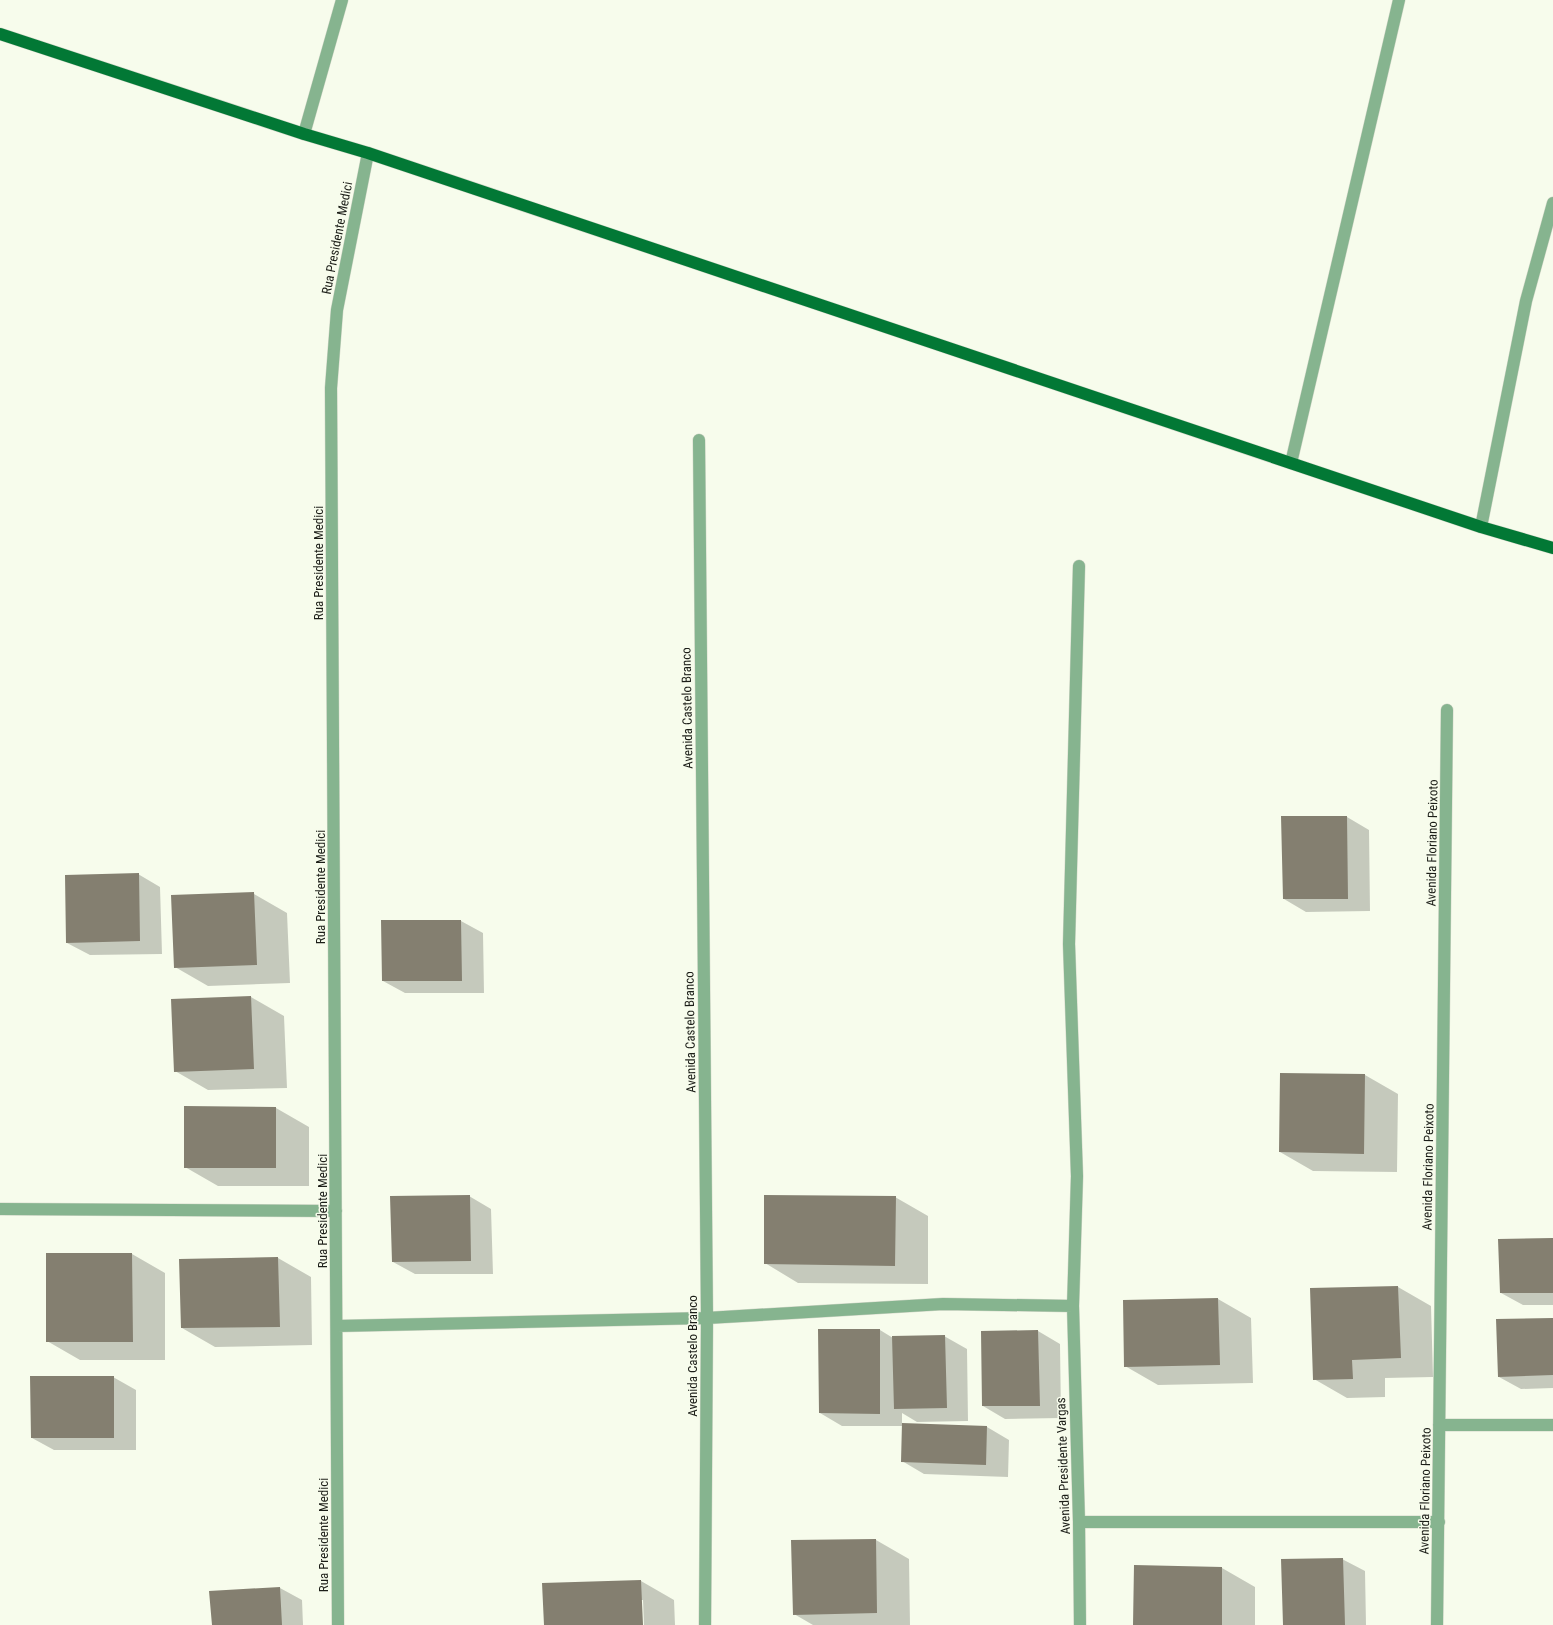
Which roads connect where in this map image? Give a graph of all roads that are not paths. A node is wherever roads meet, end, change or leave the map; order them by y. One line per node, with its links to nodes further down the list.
1 (342, 0): 4 (street)
2 (1399, 0): 8 (street)
3 (0, 34): 4 (main road)
4 (304, 134): 5 (main road)
5 (368, 153): 8 (main road); 14 (street, Rua Presidente Medici)
6 (1553, 203): 9 (street)
7 (699, 440): 16 (street, Avenida Castelo Branco)
8 (1291, 463): 9 (main road)
9 (1481, 527): 10 (main road)
10 (1553, 548)
11 (1079, 566): 15 (street, Avenida Presidente Vargas)
12 (1447, 710): 18 (street, Avenida Floriano Peixoto)
13 (0, 1209): 14 (street)
14 (336, 1211): 17 (street, Rua Presidente Medici)
15 (1073, 1306): 16 (street); 20 (street, Avenida Presidente Vargas)
16 (707, 1318): 17 (street); 23 (street, Avenida Castelo Branco)
17 (337, 1326): 22 (street, Rua Presidente Medici)
18 (1439, 1425): 19 (street); 21 (street, Avenida Floriano Peixoto)
19 (1553, 1425)
20 (1079, 1522): 21 (street); 24 (street, Avenida Presidente Vargas)
21 (1439, 1522): 25 (street, Avenida Floriano Peixoto)
22 (338, 1625)
23 (705, 1625)
24 (1080, 1625)
25 (1437, 1625)

